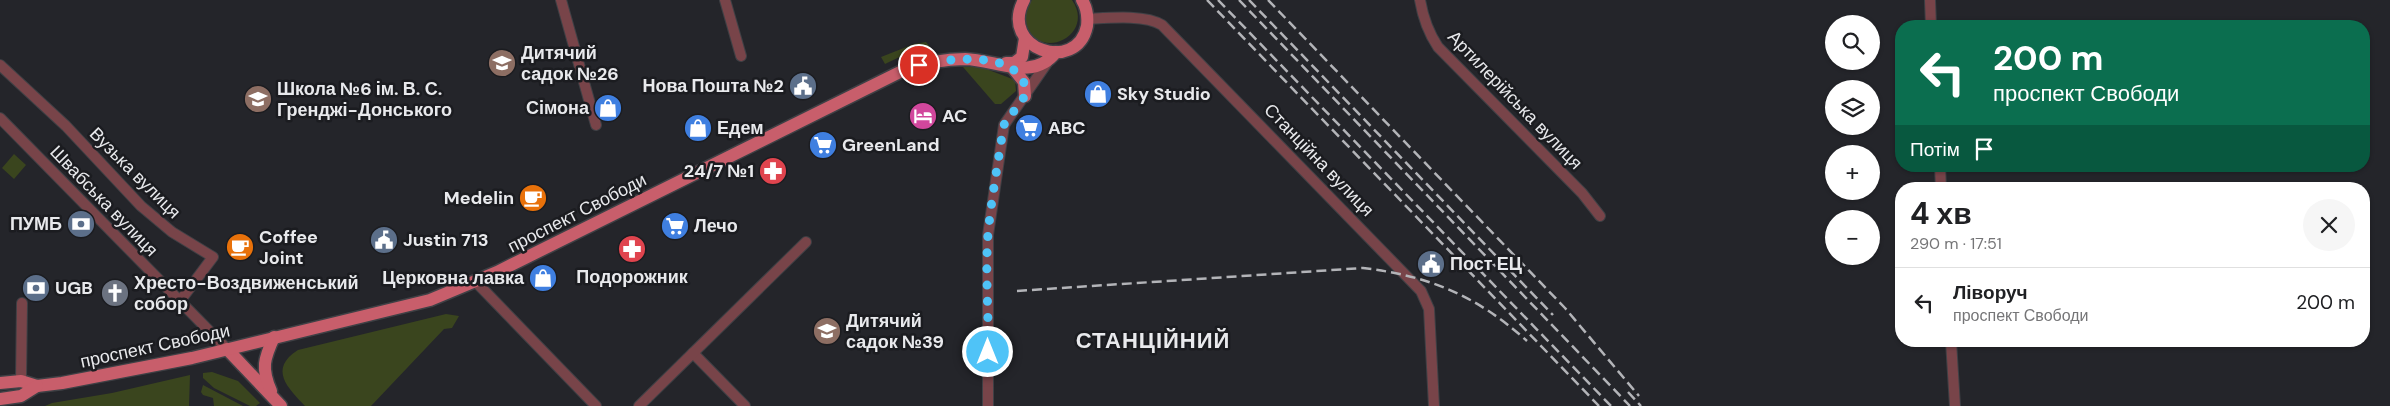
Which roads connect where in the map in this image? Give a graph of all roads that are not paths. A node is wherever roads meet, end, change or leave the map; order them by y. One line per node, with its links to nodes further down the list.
1 (561, 0): 19 (street)
2 (725, 0): 13 (street)
3 (1016, 0): 8 (main road)
4 (1024, 0): 8 (main road)
5 (1082, 0): 9 (main road)
6 (1420, 0): 20 (street, Артилерійська вулиця)
7 (1930, 0): 10 (street)
8 (1019, 16): 11 (main road)
9 (1088, 19): 12 (main road); 39 (street, Станційна вулиця)
10 (1931, 20)
11 (1025, 38): 12 (main road); 15 (main road, проспект Свободи)
12 (1056, 52): 14 (main road)
13 (741, 56)
14 (1048, 63): 15 (main road, проспект Свободи); 17 (street)
15 (1006, 65): 17 (main road); 22 (main road, проспект Свободи)
16 (0, 66): 23 (street, Вузька вулиця)
17 (1025, 96): 38 (street)
18 (0, 118): 23 (street, Швабська вулиця)
19 (596, 125)
20 (1600, 216)
21 (806, 242): 28 (street)
22 (476, 282): 25 (main road, проспект Свободи); 35 (street)
23 (180, 301): 27 (street, Швабська вулиця)
24 (22, 303): 29 (street)
25 (274, 337): 27 (main road, проспект Свободи); 34 (main road)
26 (1951, 347): 40 (street)
27 (227, 349): 31 (main road, проспект Свободи); 34 (main road)
28 (693, 352): 36 (street); 37 (street)
29 (20, 381): 30 (main road, проспект Свободи); 31 (main road, проспект Свободи)
30 (0, 383)
31 (37, 386): 33 (main road, проспект Свободи)
32 (0, 399): 33 (main road, проспект Свободи)
33 (21, 401)
34 (277, 402)
35 (596, 406)
36 (639, 406)
37 (745, 406)
38 (988, 406)
39 (1434, 406)
40 (1955, 406)

